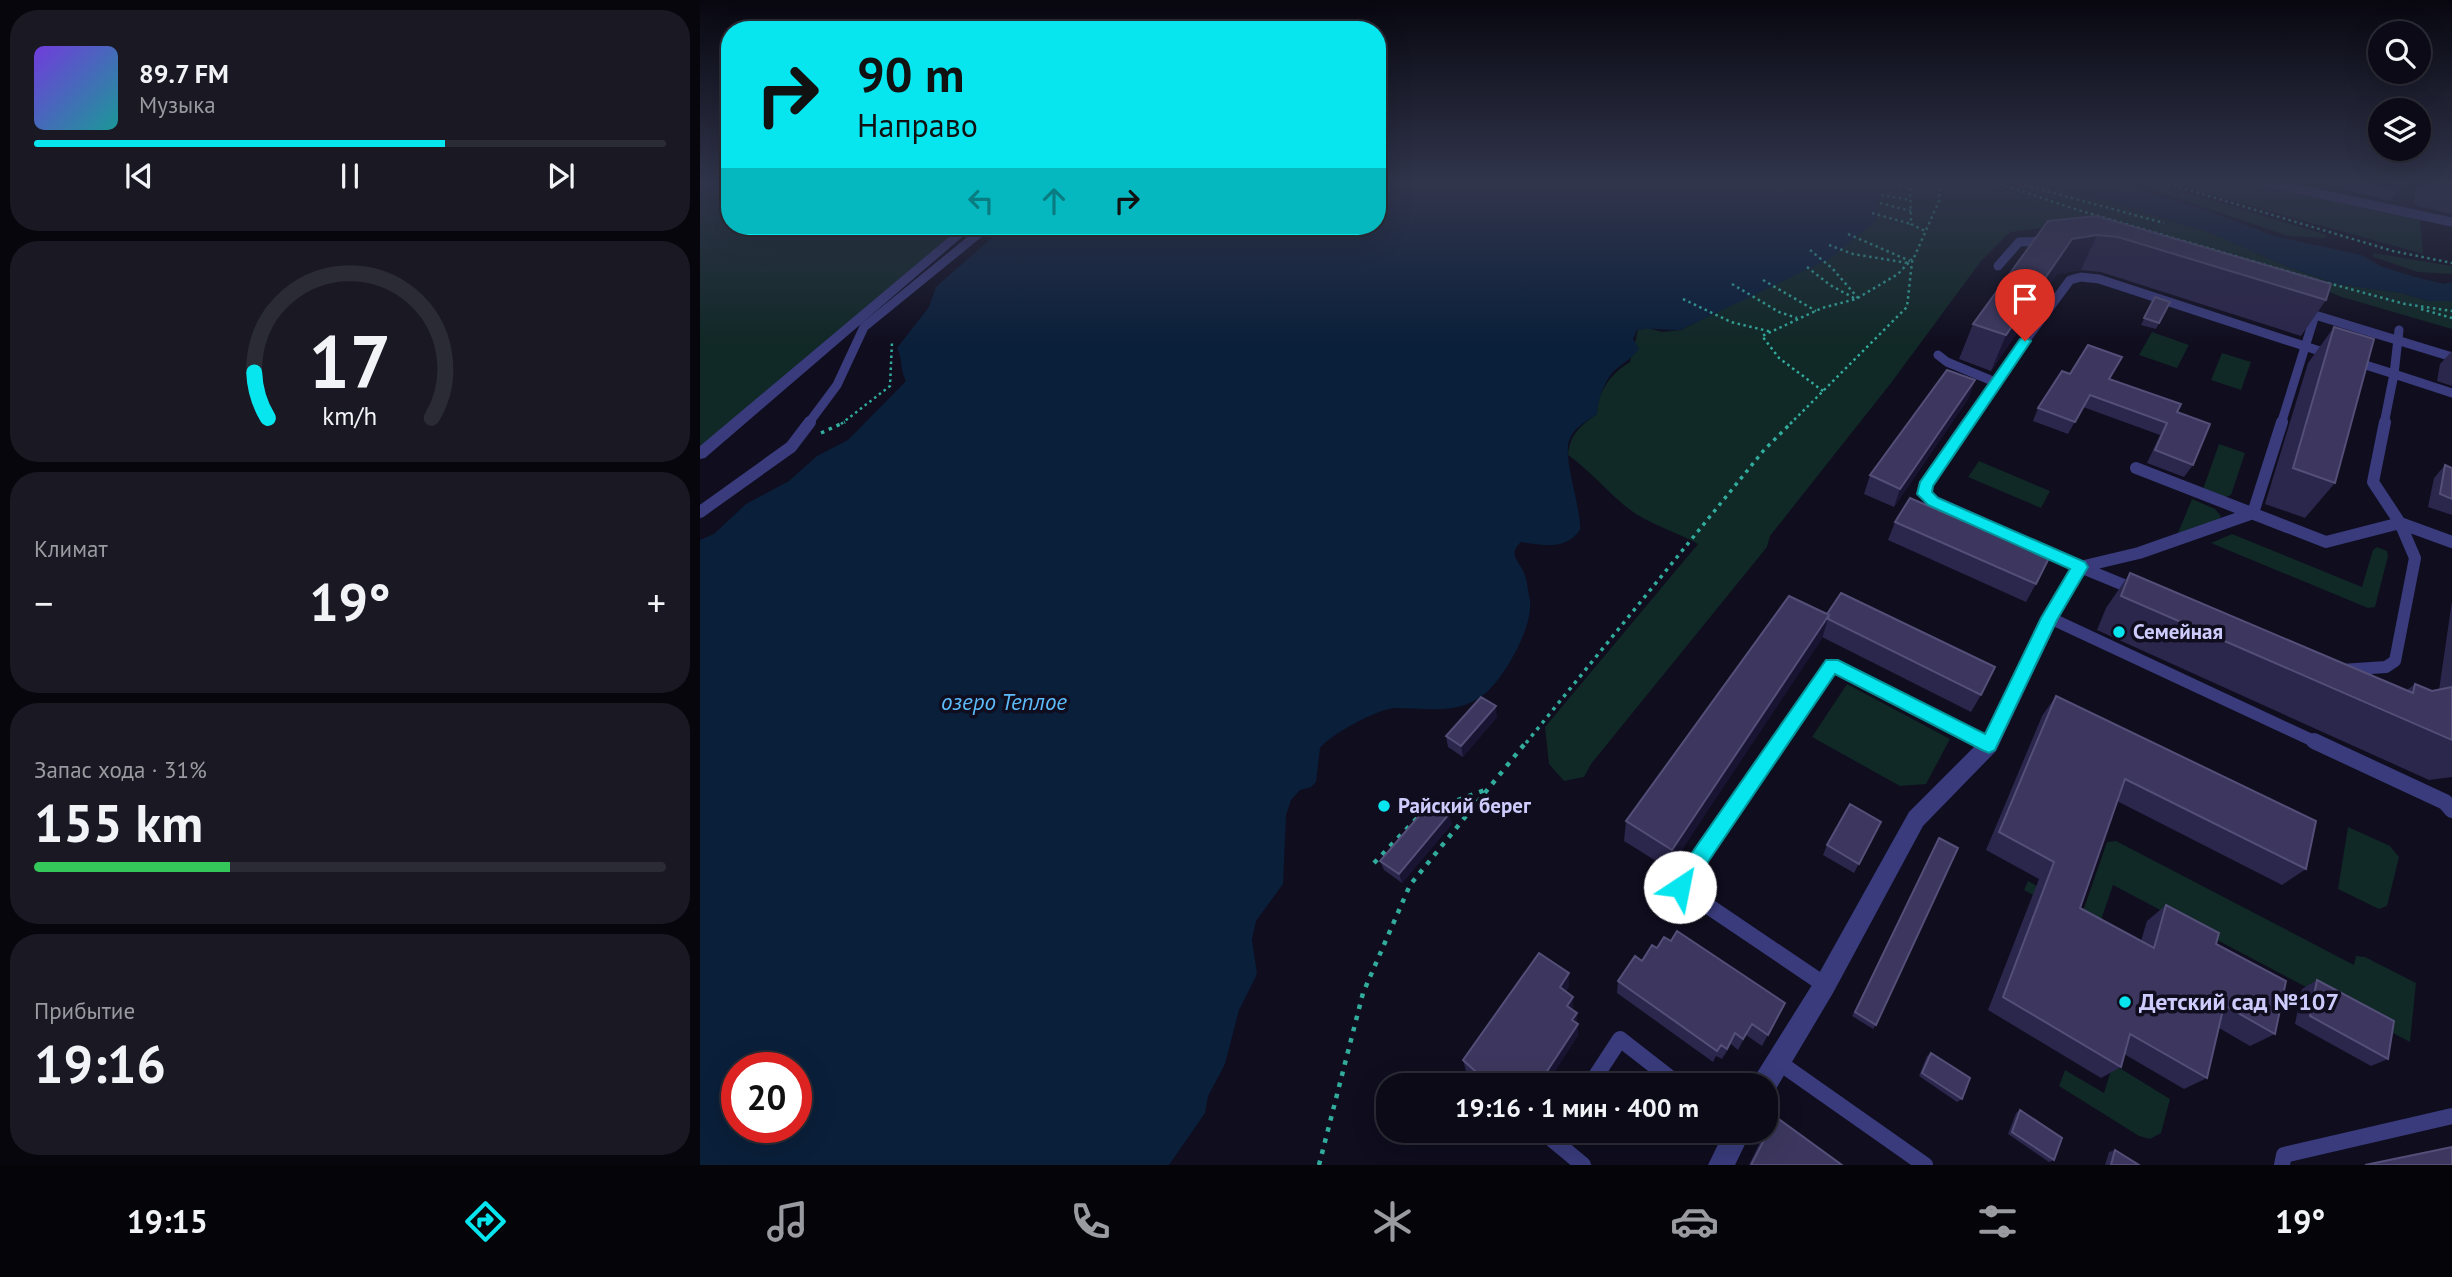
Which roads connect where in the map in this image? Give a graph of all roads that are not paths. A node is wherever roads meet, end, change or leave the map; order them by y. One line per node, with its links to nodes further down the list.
1 (957, 236): 14 (street)
2 (975, 236): 16 (lane)
3 (2061, 240): 4 (lane)
4 (1997, 266)
5 (2290, 307): 6 (lane)
6 (2315, 316): 7 (lane); 8 (lane)
7 (2399, 335): 10 (lane); 11 (lane)
8 (2306, 346): 11 (lane); 12 (lane); 17 (lane)
9 (1938, 355): 12 (lane)
10 (2452, 356)
11 (2394, 374): 13 (lane); 18 (lane)
12 (1995, 382): 20 (lane)
13 (2452, 393)
14 (700, 454)
15 (2136, 468): 17 (lane)
16 (700, 512)
17 (2253, 513): 18 (lane); 20 (lane)
18 (2400, 523): 19 (lane); 23 (lane)
19 (2452, 542)
20 (2080, 567): 21 (lane); 22 (lane)
21 (2143, 593)
22 (2050, 618): 24 (street); 25 (lane)
23 (2329, 668)
24 (1989, 745): 26 (street); 26 (lane)
25 (2452, 810)
26 (1825, 985): 27 (street)
27 (1777, 1061): 30 (street); 36 (lane)
28 (1598, 1073): 29 (lane)
29 (1664, 1073)
30 (1770, 1073)
31 (2452, 1116): 37 (lane)
32 (1557, 1143): 34 (lane)
33 (1732, 1143): 35 (street)
34 (1583, 1165)
35 (1721, 1165)
36 (1925, 1165)
37 (2282, 1165)

